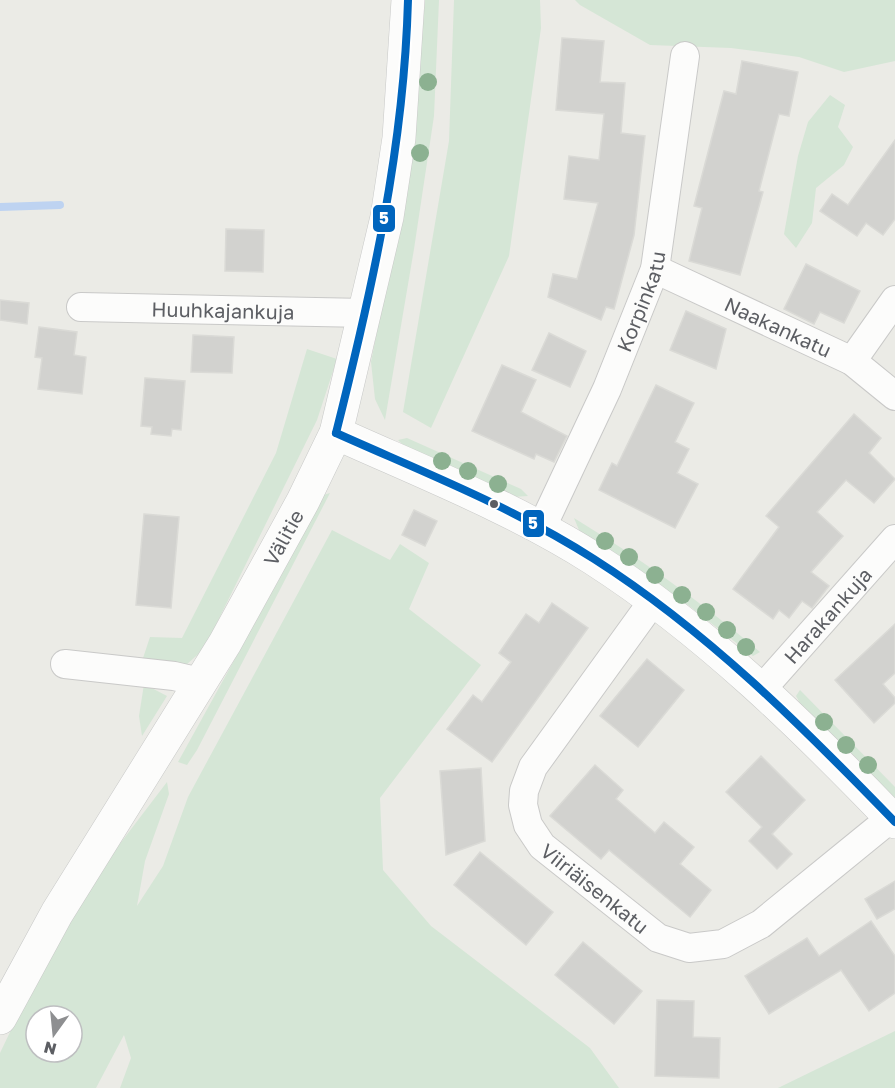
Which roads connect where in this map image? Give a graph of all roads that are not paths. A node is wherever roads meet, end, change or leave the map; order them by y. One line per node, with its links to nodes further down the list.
1 (408, 0): 6 (main road, Välitie)
2 (685, 56): 3 (street, Korpinkatu)
3 (655, 269): 7 (street, Naakankatu); 10 (street, Korpinkatu)
4 (895, 300): 7 (street)
5 (81, 307): 6 (street, Huuhkajankuja)
6 (366, 313): 9 (main road, Välitie)
7 (852, 361): 8 (street, Naakankatu)
8 (895, 396)
9 (336, 433): 10 (main road); 14 (main road, Välitie)
10 (541, 529): 12 (main road)
11 (895, 539): 15 (street, Harakankuja)
12 (653, 601): 15 (main road); 16 (street, Viiriäisenkatu)
13 (65, 664): 14 (street)
14 (200, 682): 17 (main road, Välitie)
15 (761, 690): 16 (main road)
16 (893, 820)
17 (0, 1018)

